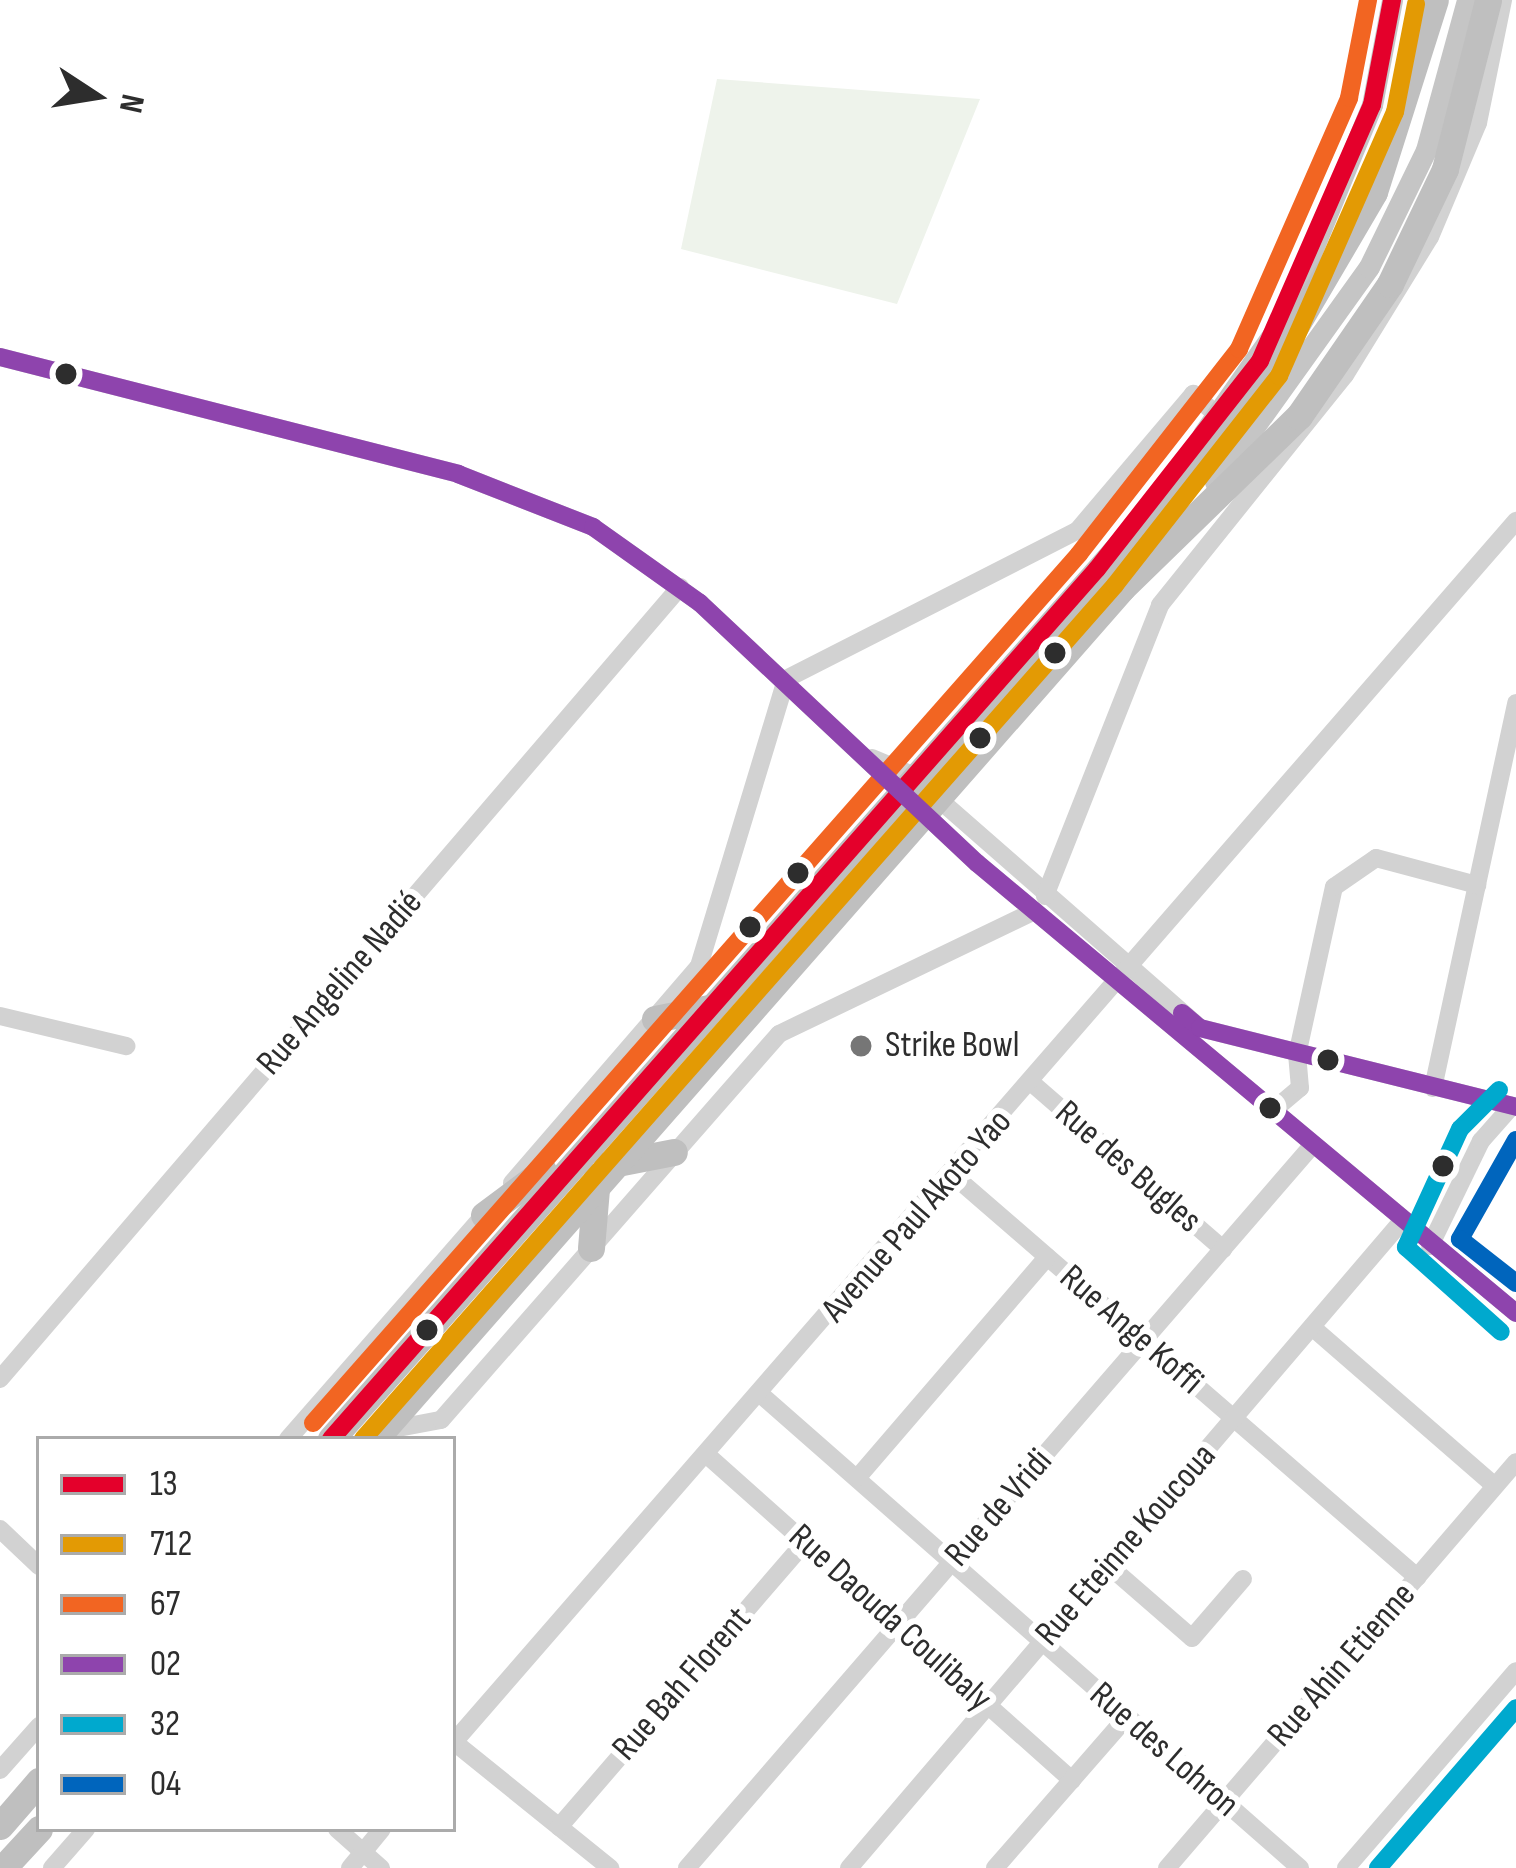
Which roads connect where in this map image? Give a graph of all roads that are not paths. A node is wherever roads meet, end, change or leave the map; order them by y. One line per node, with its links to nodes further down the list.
1 (1392, 0): 8 (main road)
2 (1435, 0): 11 (highway)
3 (1467, 0): 9 (main road)
4 (1489, 0): 7 (highway)
5 (1503, 0): 7 (street)
6 (0, 357): 12 (street)
7 (1310, 411): 9 (highway); 18 (street)
8 (1217, 416): 11 (main road); 13 (street)
9 (1179, 526): 16 (highway)
10 (1513, 527): 19 (street, Avenue Paul Akoto Yao)
11 (1113, 550): 15 (highway)
12 (680, 587): 13 (street); 43 (street, Rue Angeline Nadié)
13 (786, 679): 15 (street); 22 (street)
14 (1516, 703): 17 (street)
15 (902, 782): 16 (street); 20 (highway)
16 (931, 808): 18 (street); 32 (highway)
17 (1477, 885): 24 (street); 26 (street)
18 (1040, 904): 19 (street); 31 (street)
19 (1126, 978): 24 (street); 25 (street, Avenue Paul Akoto Yao); 28 (street)
20 (709, 1008): 22 (highway); 29 (highway)
21 (0, 1016): 23 (street)
22 (655, 1019): 34 (street)
23 (126, 1046)
24 (1297, 1055): 26 (street); 28 (street)
25 (1033, 1084): 33 (street, Avenue Paul Akoto Yao); 38 (street, Rue des Bugles)
26 (1433, 1088): 27 (street)
27 (1514, 1107): 36 (street)
28 (1270, 1113): 30 (street)
29 (582, 1146): 34 (highway); 48 (highway)
30 (1310, 1148): 35 (street); 38 (street, Rue de Vridi)
31 (674, 1152): 32 (highway); 37 (street)
32 (602, 1171): 37 (highway); 46 (highway)
33 (954, 1176): 39 (street, Rue Ange Koffi); 44 (street, Avenue Paul Akoto Yao)
34 (484, 1215): 47 (street)
35 (1402, 1222): 36 (street); 41 (street, Rue Eteinne Koucoua)
36 (1430, 1246): 40 (street)
37 (591, 1248): 46 (street)
38 (1223, 1250): 42 (street, Rue de Vridi)
39 (1047, 1257): 42 (street, Rue Ange Koffi); 51 (street)
40 (1516, 1313)
41 (1312, 1327): 45 (street, Rue Eteinne Koucoua); 52 (street)
42 (1144, 1341): 45 (street, Rue Ange Koffi); 56 (street, Rue de Vridi)
43 (0, 1378)
44 (759, 1393): 49 (street, Avenue Paul Akoto Yao); 51 (street, Rue des Lohron)
45 (1234, 1419): 57 (street, Rue Eteinne Koucoua); 60 (street, Rue Ange Koffi)
46 (378, 1435)
47 (290, 1436)
48 (334, 1436)
49 (707, 1455): 54 (street, Rue Daouda Coulibaly); 68 (street, Avenue Paul Akoto Yao)
50 (1516, 1462): 52 (street, Rue Ahin Etienne)
51 (858, 1477): 56 (street, Rue des Lohron)
52 (1495, 1486): 60 (street, Rue Ahin Etienne)
53 (0, 1529): 58 (street)
54 (806, 1541): 62 (street, Rue Daouda Coulibaly); 75 (street, Rue Bah Florent)
55 (0, 1545): 59 (street)
56 (953, 1560): 62 (street, Rue de Vridi); 63 (street, Rue des Lohron)
57 (1108, 1565): 61 (street); 63 (street, Rue Eteinne Koucoua)
58 (36, 1566)
59 (36, 1567)
60 (1417, 1577): 73 (street, Rue Ahin Etienne)
61 (1243, 1579)
62 (898, 1623): 65 (street, Rue Daouda Coulibaly); 85 (street, Rue de Vridi)
63 (1041, 1643): 65 (street, Rue Eteinne Koucoua); 66 (street, Rue des Lohron)
64 (1516, 1671): 90 (street)
65 (987, 1707): 71 (street, Rue Daouda Coulibaly); 86 (street, Rue Eteinne Koucoua)
66 (1126, 1718): 71 (street); 73 (street, Rue des Lohron)
67 (36, 1729): 70 (street)
68 (456, 1739)
69 (456, 1744): 75 (street)
70 (0, 1770)
71 (1072, 1780): 87 (street)
72 (36, 1784): 74 (highway)
73 (1224, 1802): 88 (street, Rue Ahin Etienne); 89 (street, Rue des Lohron)
74 (0, 1826)
75 (559, 1827): 84 (street)
76 (36, 1831): 81 (highway)
77 (83, 1832): 82 (street)
78 (339, 1832): 80 (street)
79 (379, 1832): 80 (street)
80 (356, 1860): 83 (street)
81 (3, 1868)
82 (52, 1868)
83 (381, 1868)
84 (610, 1868)
85 (687, 1868)
86 (849, 1868)
87 (995, 1868)
88 (1167, 1868)
89 (1300, 1868)
90 (1346, 1868)

